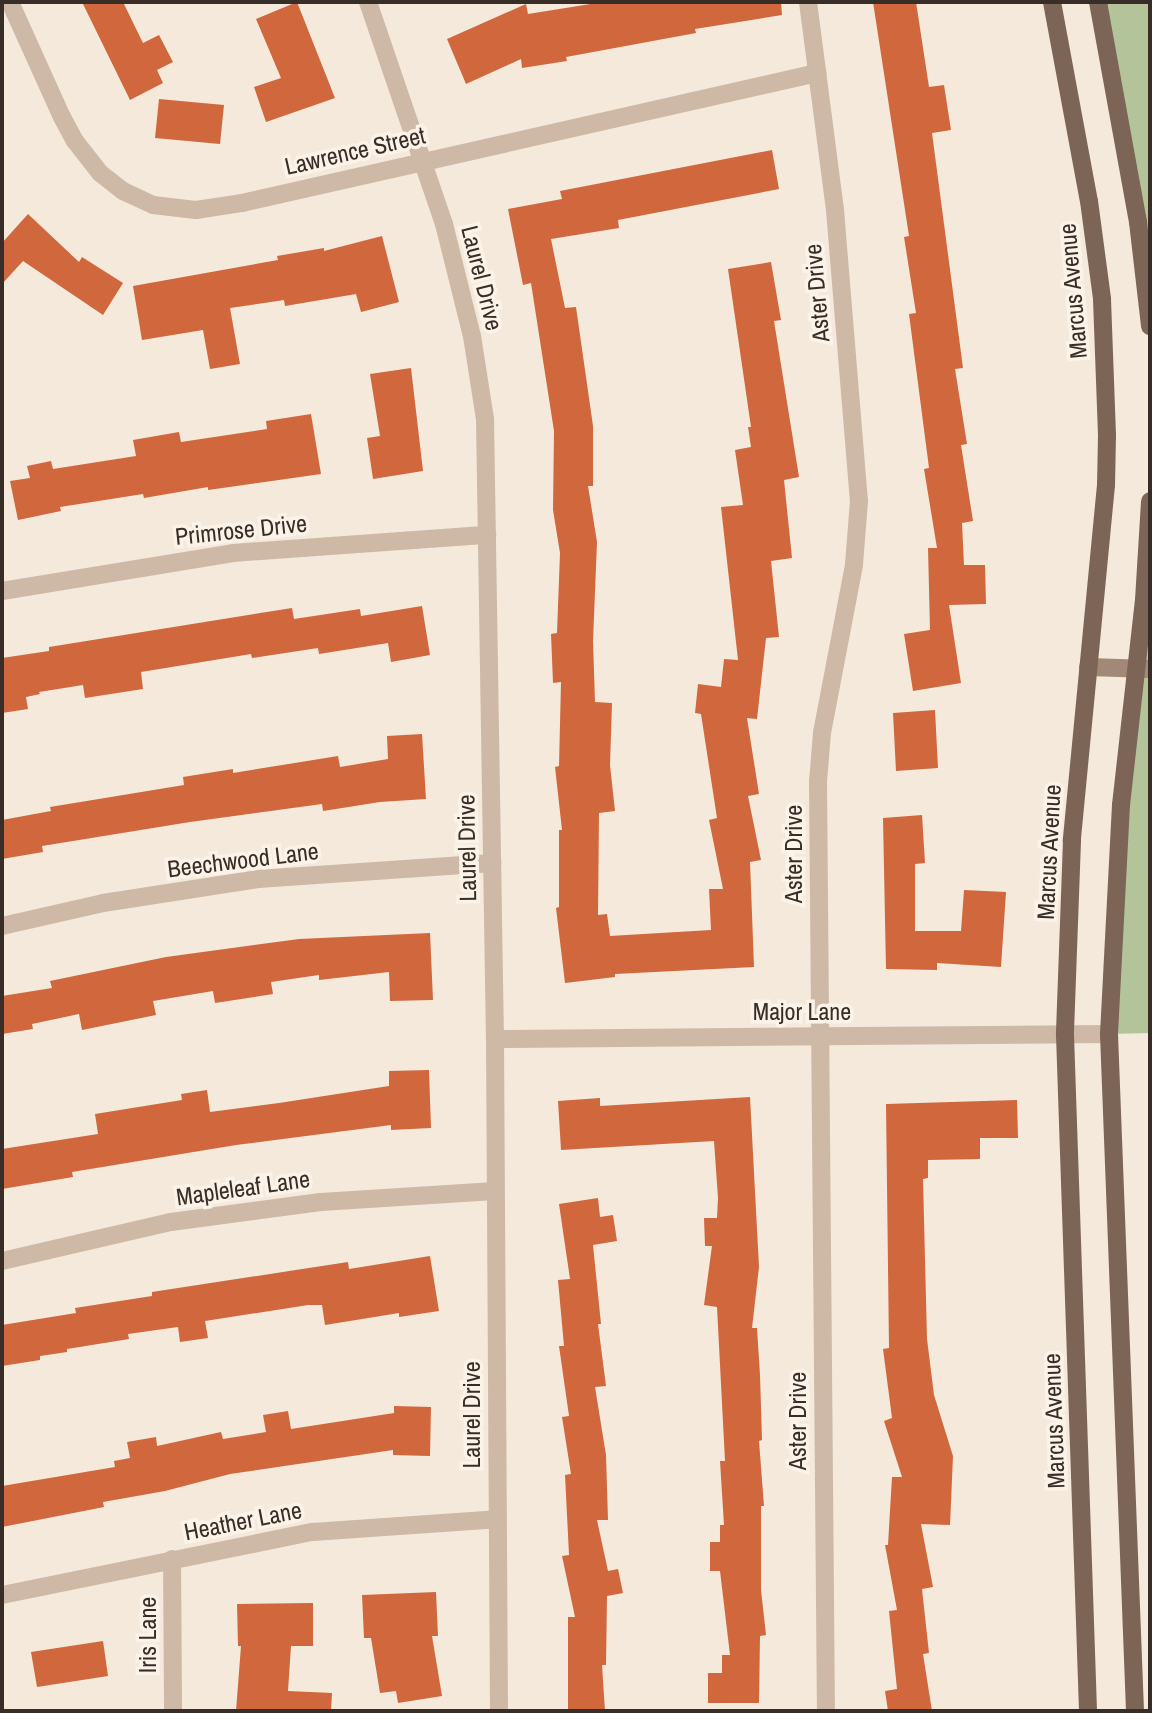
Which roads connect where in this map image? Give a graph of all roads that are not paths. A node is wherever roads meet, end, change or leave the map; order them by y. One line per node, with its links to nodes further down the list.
1 (10, 2): 7 (street, Lawrence Street)
2 (368, 2): 7 (street, Laurel Drive)
3 (808, 2): 6 (street, Aster Drive)
4 (1052, 2): 12 (main road, Marcus Avenue)
5 (1098, 2): 8 (main road)
6 (817, 72): 7 (street, Lawrence Street); 18 (street, Aster Drive)
7 (423, 160): 10 (street, Laurel Drive)
8 (1150, 327)
9 (1150, 501): 13 (main road)
10 (487, 536): 11 (street, Primrose Drive); 14 (street, Laurel Drive)
11 (2, 591)
12 (1088, 667): 13 (street); 17 (main road, Marcus Avenue)
13 (1143, 669): 16 (main road)
14 (492, 863): 15 (street, Beechwood Lane); 19 (street, Laurel Drive)
15 (2, 926)
16 (1109, 1034): 17 (street, Major Lane); 29 (main road)
17 (1065, 1035): 18 (street, Major Lane); 28 (main road, Marcus Avenue)
18 (819, 1037): 19 (street, Major Lane); 27 (street, Aster Drive)
19 (495, 1039): 20 (street, Laurel Drive)
20 (495, 1191): 21 (street, Mapleleaf Lane); 22 (street, Laurel Drive)
21 (2, 1261)
22 (497, 1519): 23 (street, Heather Lane); 26 (street, Laurel Drive)
23 (172, 1559): 24 (street, Heather Lane); 25 (street, Iris Lane)
24 (2, 1595)
25 (173, 1711)
26 (499, 1711)
27 (826, 1711)
28 (1088, 1711)
29 (1135, 1711)

